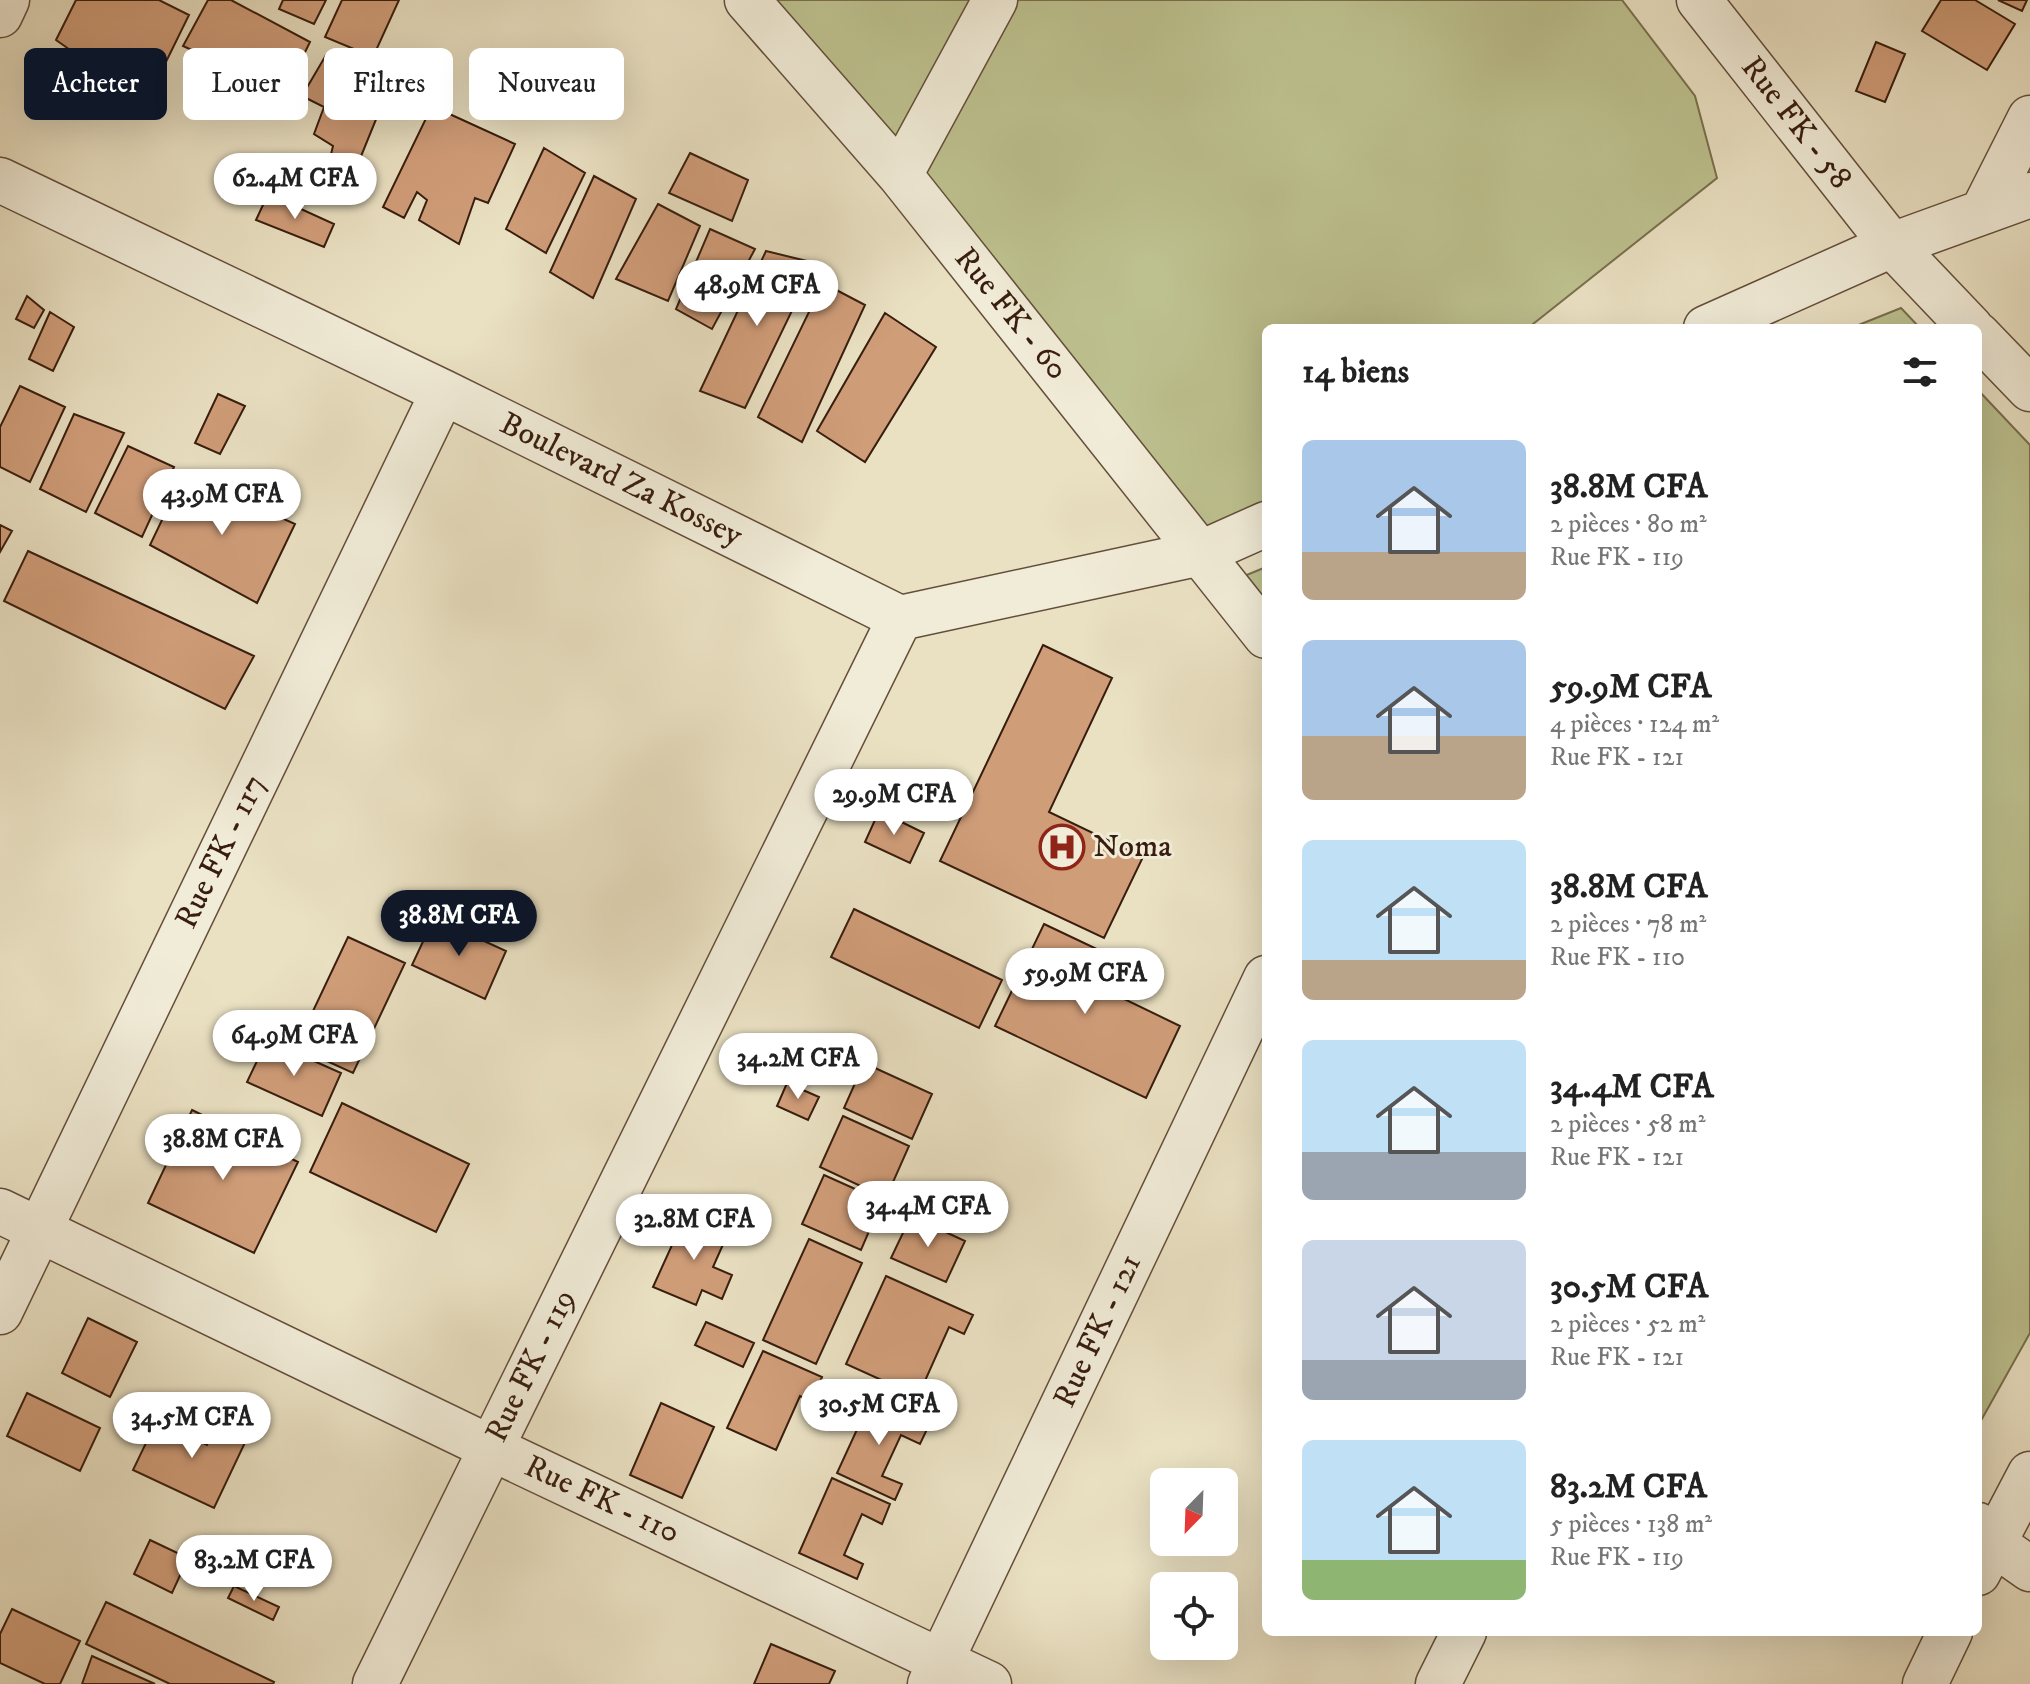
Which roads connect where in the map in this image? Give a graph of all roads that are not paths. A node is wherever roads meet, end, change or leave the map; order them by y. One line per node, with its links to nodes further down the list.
1 (7, 0): 5 (street)
2 (747, 0): 7 (street, Rue FK - 60)
3 (995, 0): 7 (street)
4 (1699, 0): 11 (street, Rue FK - 58)
5 (0, 15)
6 (2030, 118): 10 (street)
7 (900, 175): 18 (street, Rue FK - 60)
8 (0, 180): 16 (street, Boulevard Za Kossey)
9 (2030, 195): 10 (street)
10 (1983, 211): 11 (street)
11 (1892, 245): 12 (street); 13 (street, Rue FK - 58)
12 (1715, 324)
13 (1967, 324)
14 (1982, 339): 15 (street)
15 (2030, 389)
16 (443, 392): 19 (street, Boulevard Za Kossey); 23 (street, Rue FK - 117)
17 (1262, 526): 18 (street)
18 (1201, 553): 19 (street); 20 (street, Rue FK - 60)
19 (900, 618): 25 (street, Rue FK - 119)
20 (1262, 631)
21 (1262, 986): 31 (street, Rue FK - 121)
22 (0, 1211): 23 (street, Rue FK - 110)
23 (39, 1230): 24 (street, Rue FK - 117); 25 (street, Rue FK - 110)
24 (0, 1312)
25 (491, 1448): 31 (street, Rue FK - 110); 32 (street, Rue FK - 119)
26 (2030, 1474): 27 (street)
27 (1983, 1547): 28 (street)
28 (2030, 1569)
29 (1462, 1636): 34 (street)
30 (1948, 1636): 35 (street)
31 (935, 1672): 33 (street, Rue FK - 110)
32 (375, 1684)
33 (989, 1684)
34 (1438, 1684)
35 (1925, 1684)

